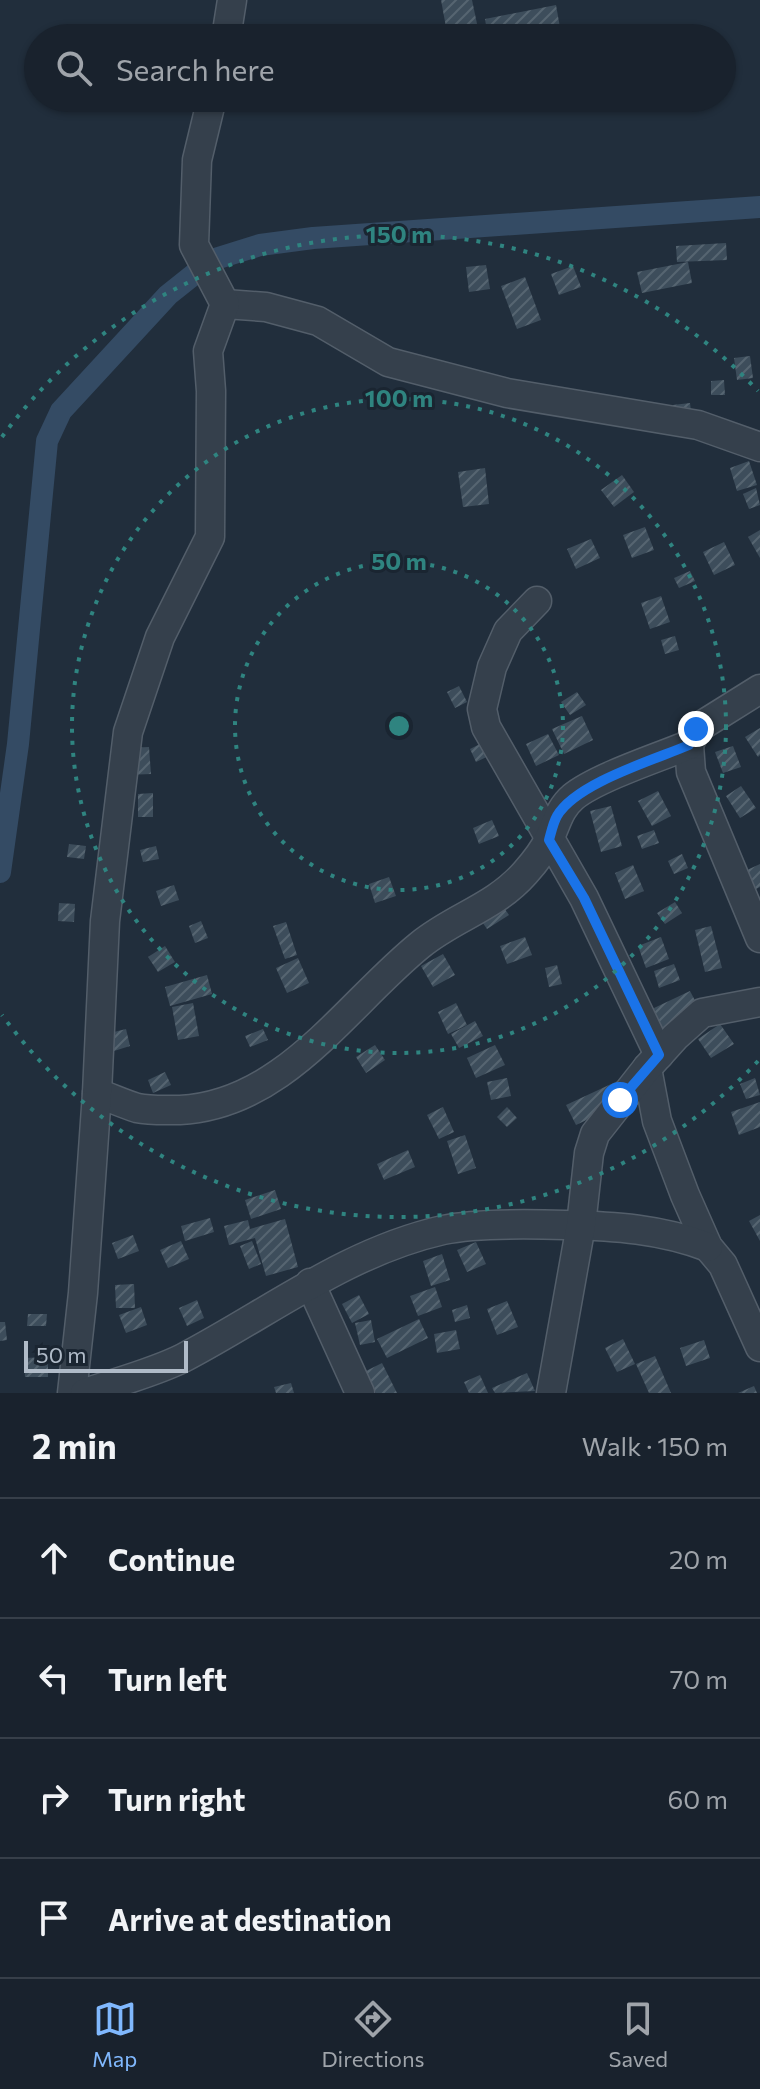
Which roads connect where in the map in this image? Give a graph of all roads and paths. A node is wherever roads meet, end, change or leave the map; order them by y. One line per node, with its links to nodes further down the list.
1 (232, 0): 2 (street)
2 (228, 24)
3 (209, 112): 4 (street)
4 (220, 294): 5 (street); 13 (street)
5 (760, 447)
6 (537, 601): 9 (street)
7 (760, 689): 8 (street)
8 (689, 745): 9 (street); 10 (street)
9 (549, 840): 12 (street); 13 (street)
10 (760, 938)
11 (760, 1002): 12 (street)
12 (653, 1062): 14 (street); 15 (street)
13 (97, 1093): 18 (street)
14 (581, 1225): 15 (street); 16 (street); 21 (street)
15 (708, 1247): 17 (street)
16 (310, 1283): 19 (street); 20 (street)
17 (760, 1347)
18 (72, 1393)
19 (85, 1393)
20 (360, 1393)
21 (551, 1393)

